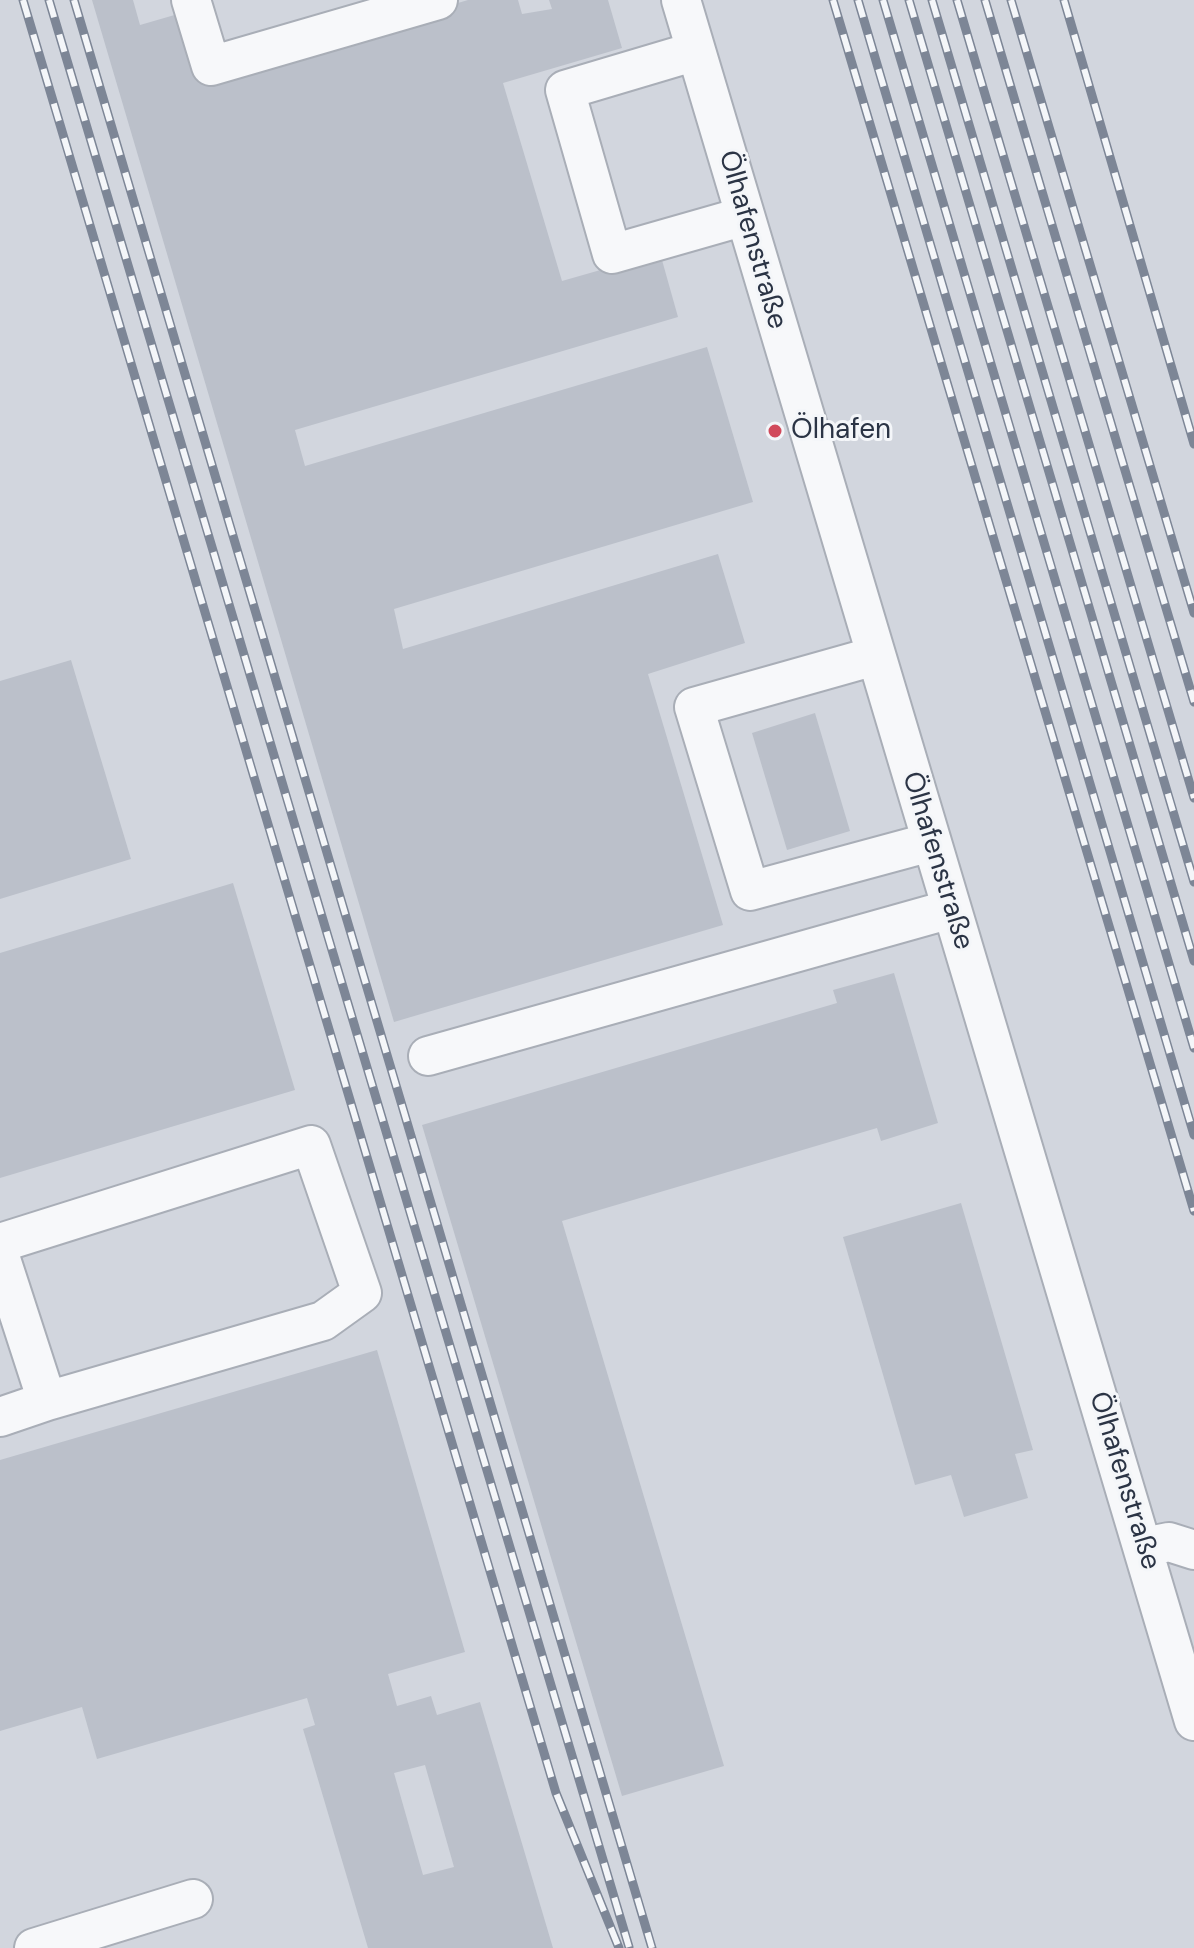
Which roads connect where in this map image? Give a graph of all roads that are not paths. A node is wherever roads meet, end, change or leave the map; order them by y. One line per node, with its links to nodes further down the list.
1 (438, 0): 3 (street)
2 (681, 0): 4 (street, Ölhafenstraße)
3 (199, 2)
4 (696, 51): 5 (street, Ölhafenstraße); 5 (street)
5 (745, 216): 6 (street, Ölhafenstraße)
6 (875, 656): 7 (street, Ölhafenstraße); 7 (street)
7 (931, 842): 8 (street, Ölhafenstraße)
8 (951, 909): 9 (street); 14 (street, Ölhafenstraße)
9 (428, 1056)
10 (0, 1243): 12 (street)
11 (0, 1256): 12 (street)
12 (47, 1401): 13 (street)
13 (0, 1417)
14 (1144, 1547): 15 (street); 16 (street, Ölhafenstraße)
15 (1194, 1550)
16 (1183, 1641): 17 (street, Ölhafenstraße)
17 (1194, 1721)
18 (193, 1899): 19 (street)
19 (34, 1948)

